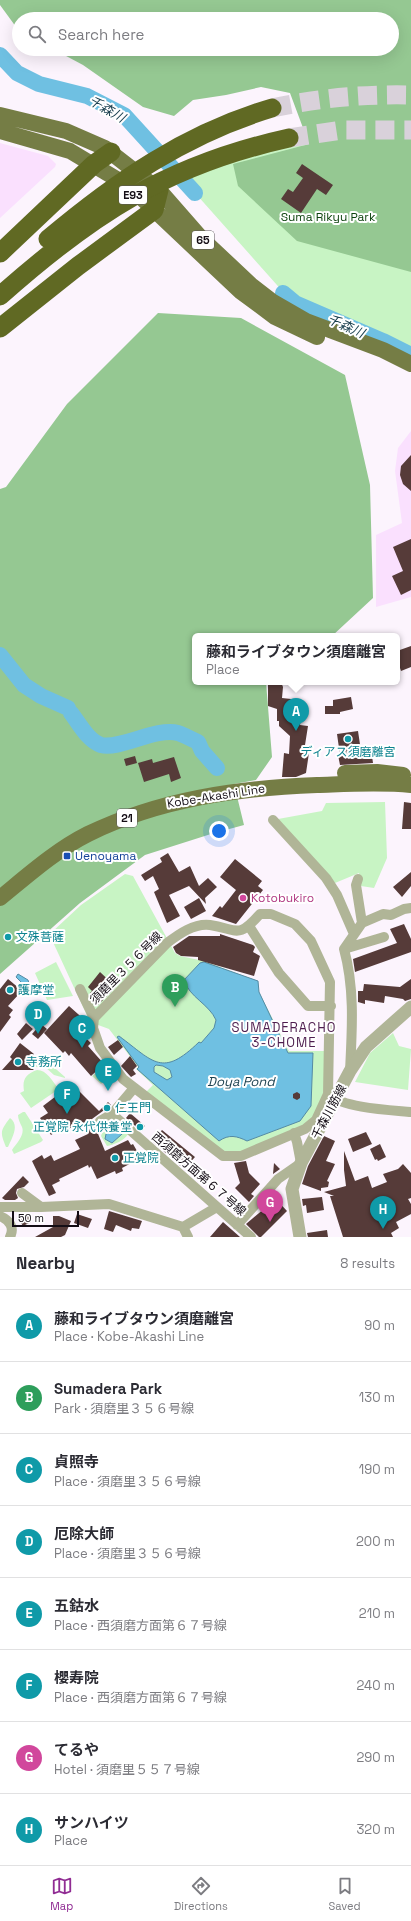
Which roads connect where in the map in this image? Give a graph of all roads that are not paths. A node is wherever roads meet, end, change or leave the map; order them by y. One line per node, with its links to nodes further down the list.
1 (272, 108): 10 (highway, E93, bridge)
2 (0, 115): 5 (main road, 65)
3 (0, 131): 6 (main road, 65)
4 (289, 138): 11 (highway, E93, bridge)
5 (111, 152): 6 (highway); 7 (main road, 65)
6 (94, 164): 8 (main road, 65); 9 (highway)
7 (159, 190): 8 (highway); 13 (main road, 65)
8 (154, 210): 12 (highway); 14 (main road, 65)
9 (0, 253)
10 (0, 280)
11 (0, 296)
12 (0, 328)
13 (411, 364)
14 (411, 376)
15 (411, 776): 18 (main road)
16 (349, 784): 17 (main road, Kobe-Akashi Line / 21); 18 (main road, Kobe-Akashi Line / 21); 19 (main road)
17 (411, 785)
18 (275, 787): 22 (main road, Kobe-Akashi Line / 21)
19 (411, 794)
20 (273, 820): 26 (street)
21 (358, 879): 24 (street)
22 (0, 898)
23 (411, 908): 24 (street)
24 (362, 923): 26 (street)
25 (248, 926): 30 (street); 30 (street, 須磨里３５６号線); 32 (street, 須磨里３５６号線)
26 (354, 934): 28 (street)
27 (384, 937): 28 (street)
28 (344, 949): 33 (street)
29 (80, 989): 32 (street)
30 (331, 1006): 35 (street, 須磨里３５６号線)
31 (411, 1007): 33 (street, 千森川筋線)
32 (94, 1018): 34 (street)
33 (350, 1071): 35 (street, 千森川筋線)
34 (134, 1088): 37 (street); 39 (street)
35 (332, 1098): 36 (street); 39 (street); 40 (street, 千森川筋線)
36 (411, 1112)
37 (112, 1114): 38 (street); 44 (street, 西須磨方面第６７号線)
38 (100, 1121)
39 (294, 1133): 40 (street)
40 (301, 1163): 46 (street); 51 (street, 千森川筋線)
41 (22, 1193): 43 (street)
42 (0, 1207): 43 (street)
43 (41, 1207): 47 (street)
44 (217, 1207): 46 (street, 西須磨方面第６７号線); 47 (street)
45 (0, 1216): 48 (street)
46 (237, 1225): 50 (street, 西須磨方面第６７号線)
47 (183, 1227): 49 (street)
48 (10, 1237)
49 (188, 1237)
50 (251, 1237)
51 (300, 1237)

